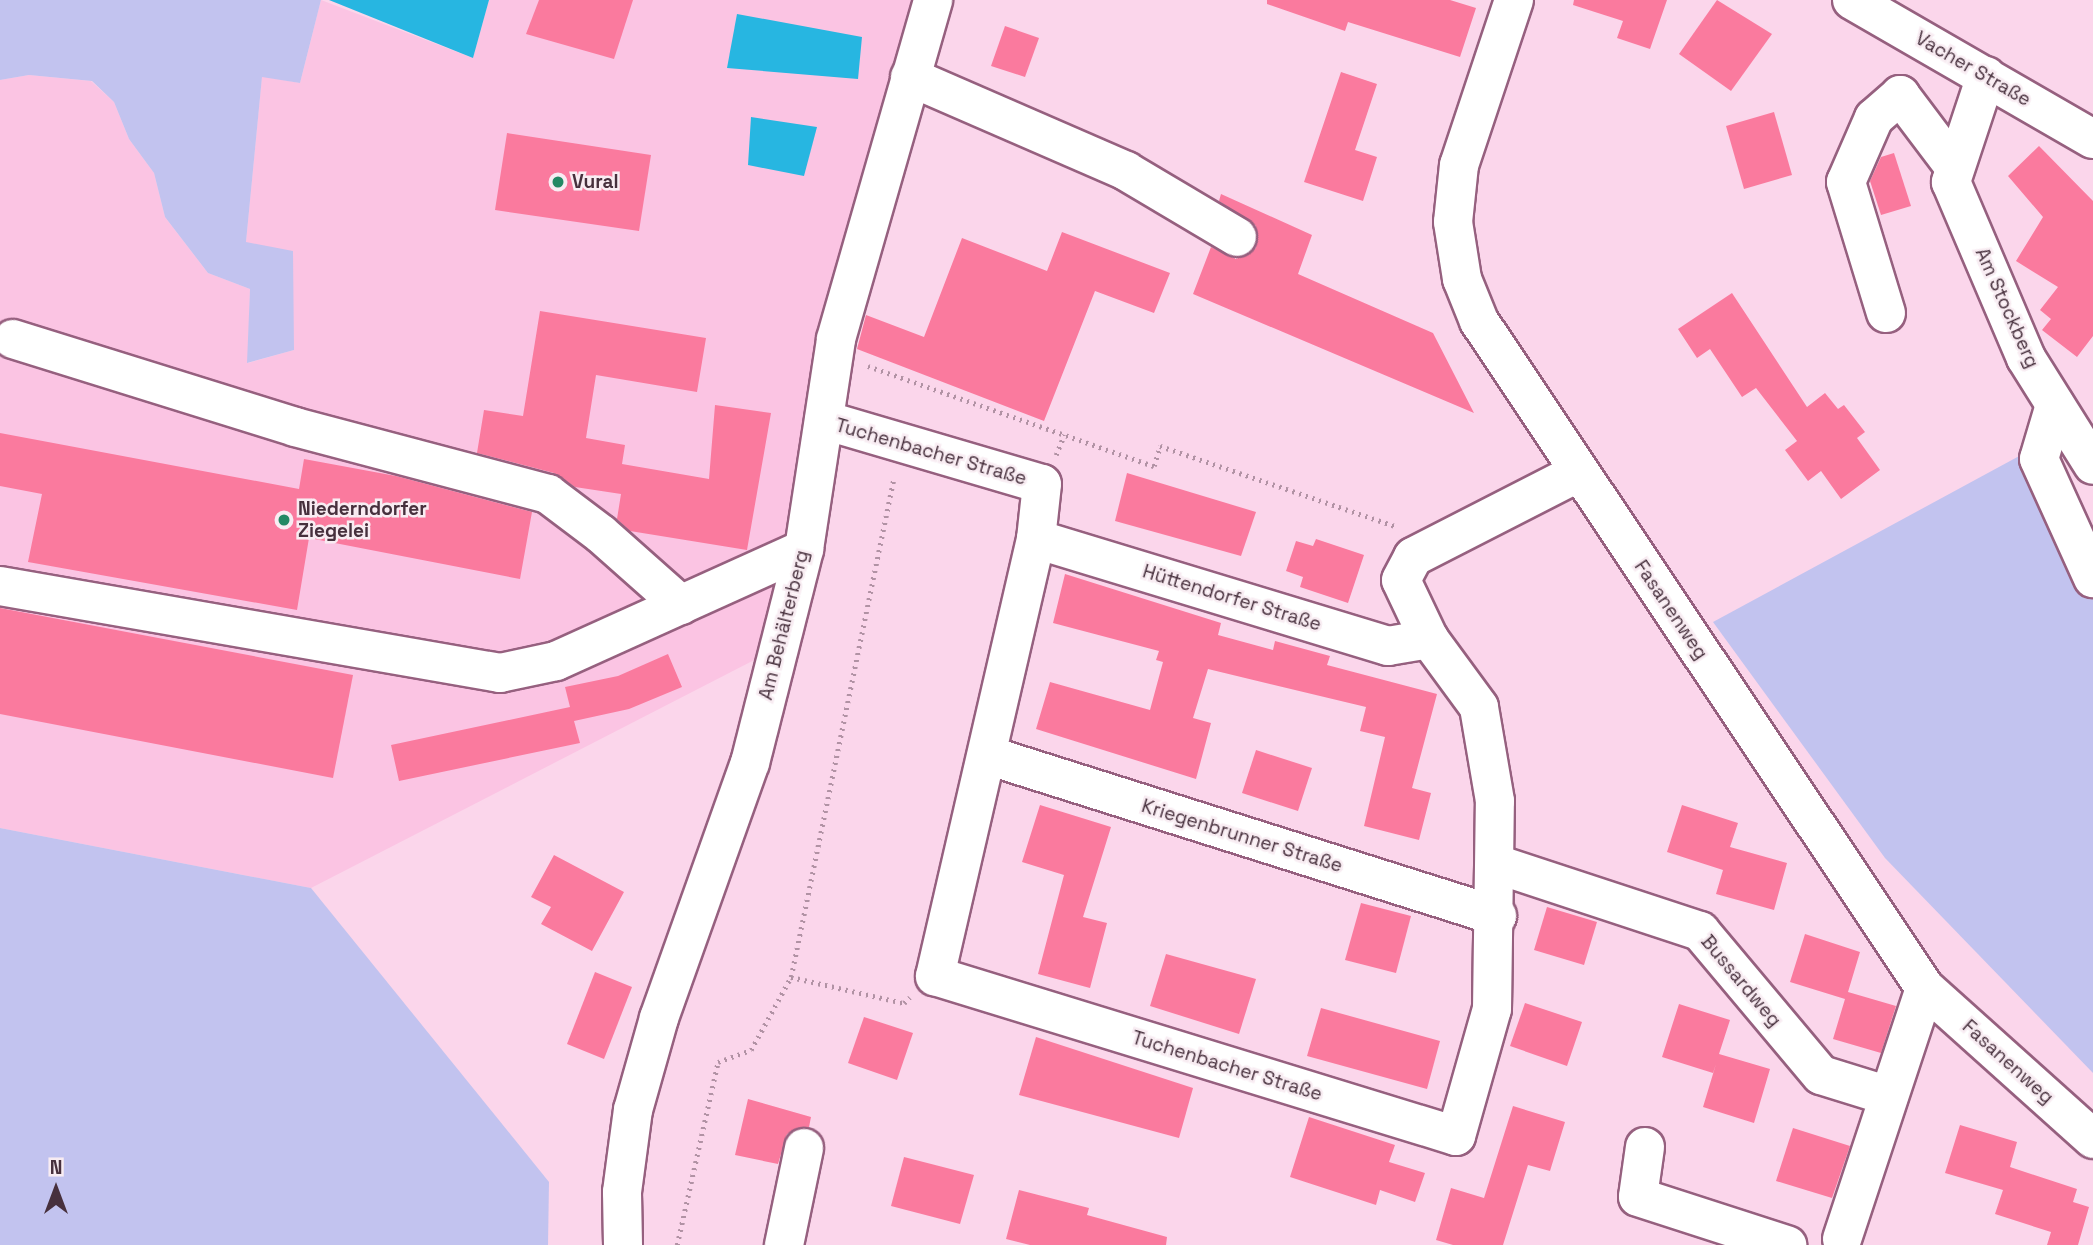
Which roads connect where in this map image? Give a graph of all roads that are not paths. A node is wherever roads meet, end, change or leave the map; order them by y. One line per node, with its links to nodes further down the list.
1 (933, 0): 5 (street, Am Behälterberg)
2 (1513, 0): 14 (street, Fasanenweg)
3 (1852, 0): 4 (street, Vacher Straße)
4 (1986, 76): 6 (street, Vacher Straße); 7 (street, Am Stockberg)
5 (910, 77): 8 (street); 12 (street, Am Behälterberg)
6 (2093, 139)
7 (1955, 169): 9 (street, Am Stockberg); 11 (street, Am Stockberg)
8 (1237, 237)
9 (1886, 313)
10 (13, 339): 19 (street)
11 (2055, 405): 13 (street, Am Stockberg); 17 (street)
12 (824, 420): 15 (street, Tuchenbacher Straße); 16 (street, Am Behälterberg)
13 (2088, 443)
14 (1579, 472): 20 (street, Tuchenbacher Straße); 24 (street, Fasanenweg)
15 (1035, 539): 20 (street, Hüttendorfer Straße); 21 (street, Tuchenbacher Straße)
16 (804, 549): 19 (street); 30 (street, Am Behälterberg)
17 (2093, 578)
18 (0, 586): 19 (street)
19 (681, 605)
20 (1429, 639): 22 (street, Tuchenbacher Straße)
21 (987, 755): 23 (street, Kriegenbrunner Straße); 23 (street, Tuchenbacher Straße)
22 (1496, 864): 23 (street, Tuchenbacher Straße); 25 (street, Bussardweg)
23 (1497, 916)
24 (1926, 988): 25 (street); 26 (street, Fasanenweg)
25 (1889, 1096): 29 (street)
26 (2093, 1139)
27 (804, 1147): 31 (street)
28 (1645, 1147): 32 (street)
29 (1851, 1242): 33 (street)
30 (623, 1245)
31 (784, 1245)
32 (1787, 1245)
33 (1793, 1245)

